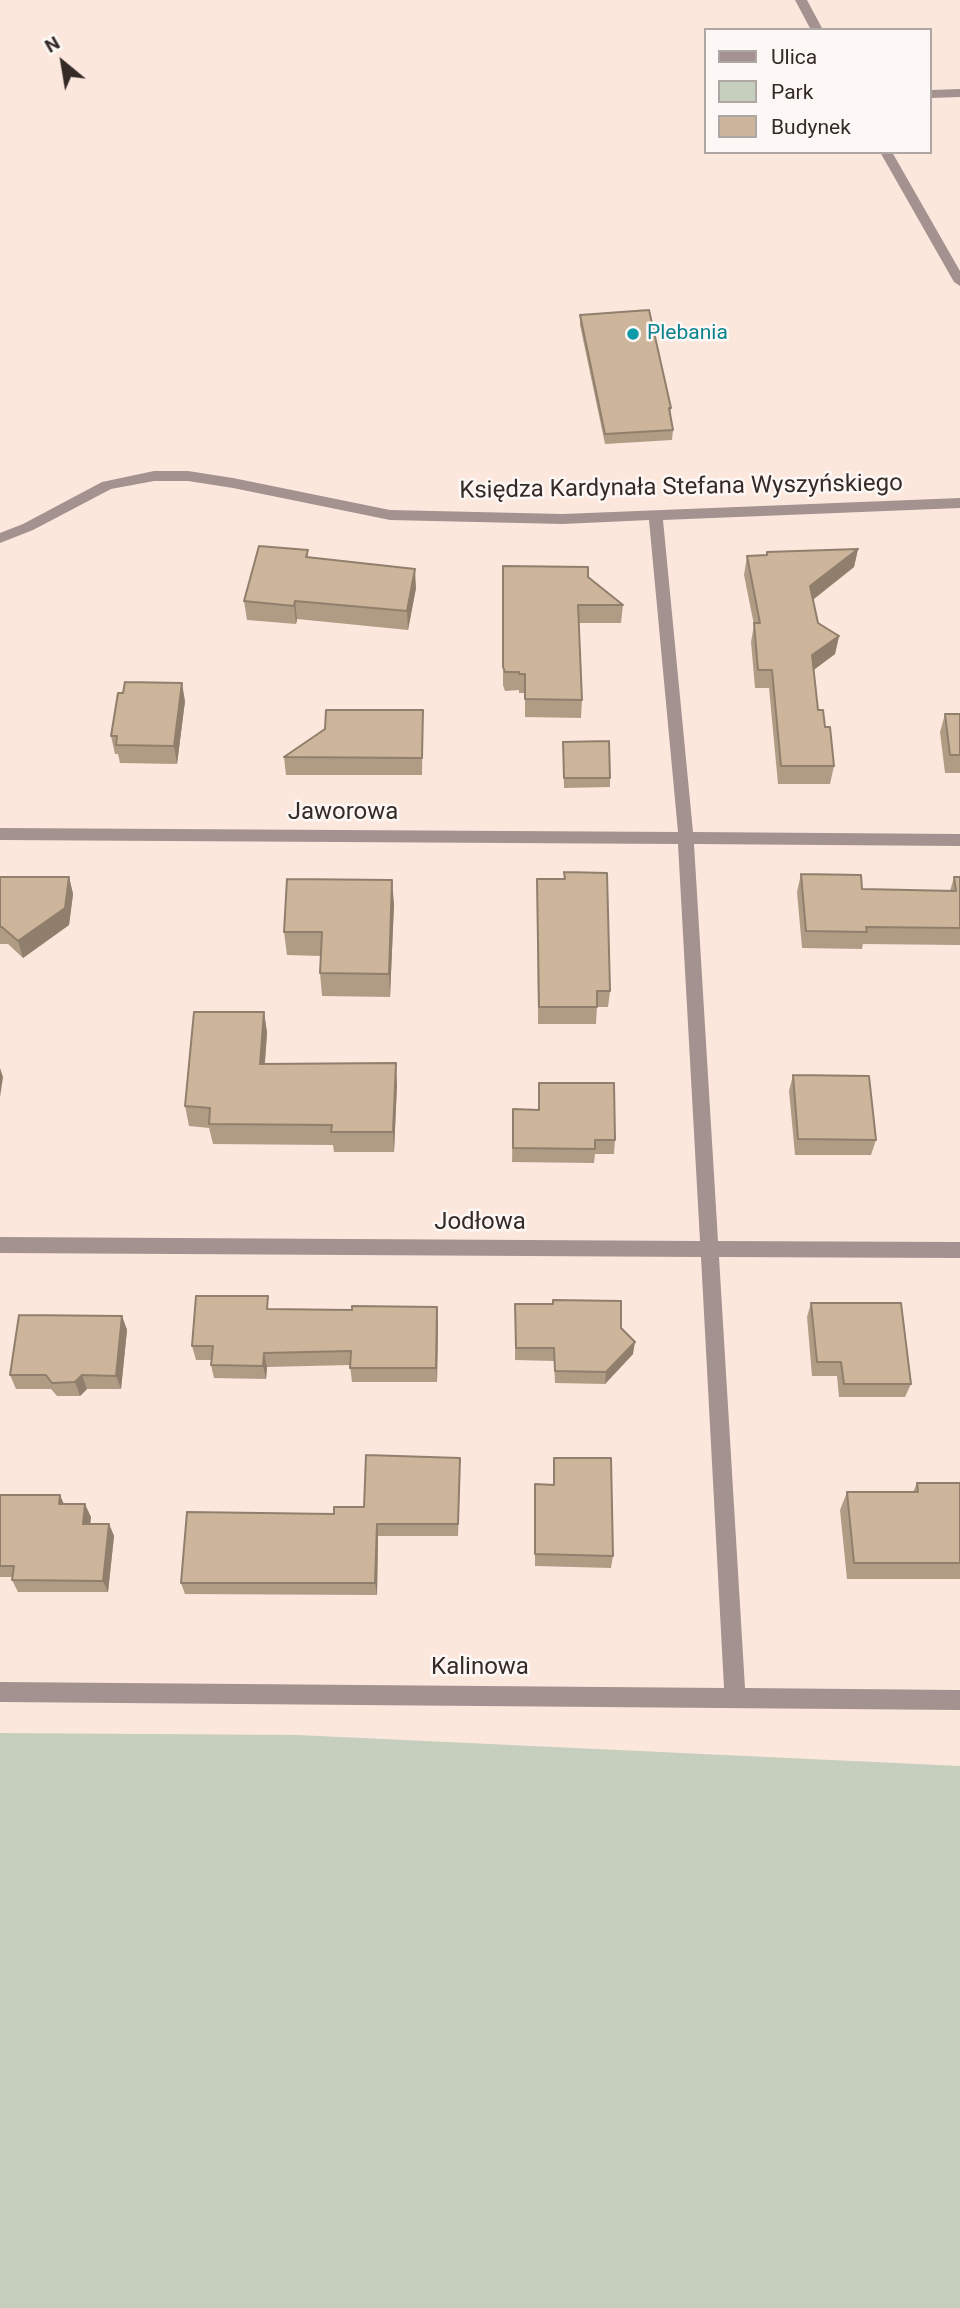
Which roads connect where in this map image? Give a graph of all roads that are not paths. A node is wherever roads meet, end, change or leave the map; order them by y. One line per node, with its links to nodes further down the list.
1 (801, 0): 2 (street)
2 (816, 28)
3 (960, 93): 4 (street)
4 (932, 94)
5 (887, 154): 6 (street)
6 (960, 282)
7 (960, 503): 8 (street, Księdza Kardynała Stefana Wyszyńskiego)
8 (656, 516): 9 (street, Księdza Kardynała Stefana Wyszyńskiego); 11 (street)
9 (0, 538)
10 (0, 834): 11 (street, Jaworowa)
11 (687, 837): 12 (street, Jaworowa); 14 (street)
12 (960, 839)
13 (0, 1245): 14 (street, Jodłowa)
14 (709, 1249): 15 (street, Jodłowa); 17 (street)
15 (960, 1250)
16 (0, 1692): 17 (street, Kalinowa)
17 (735, 1696): 18 (street, Kalinowa)
18 (960, 1700)

